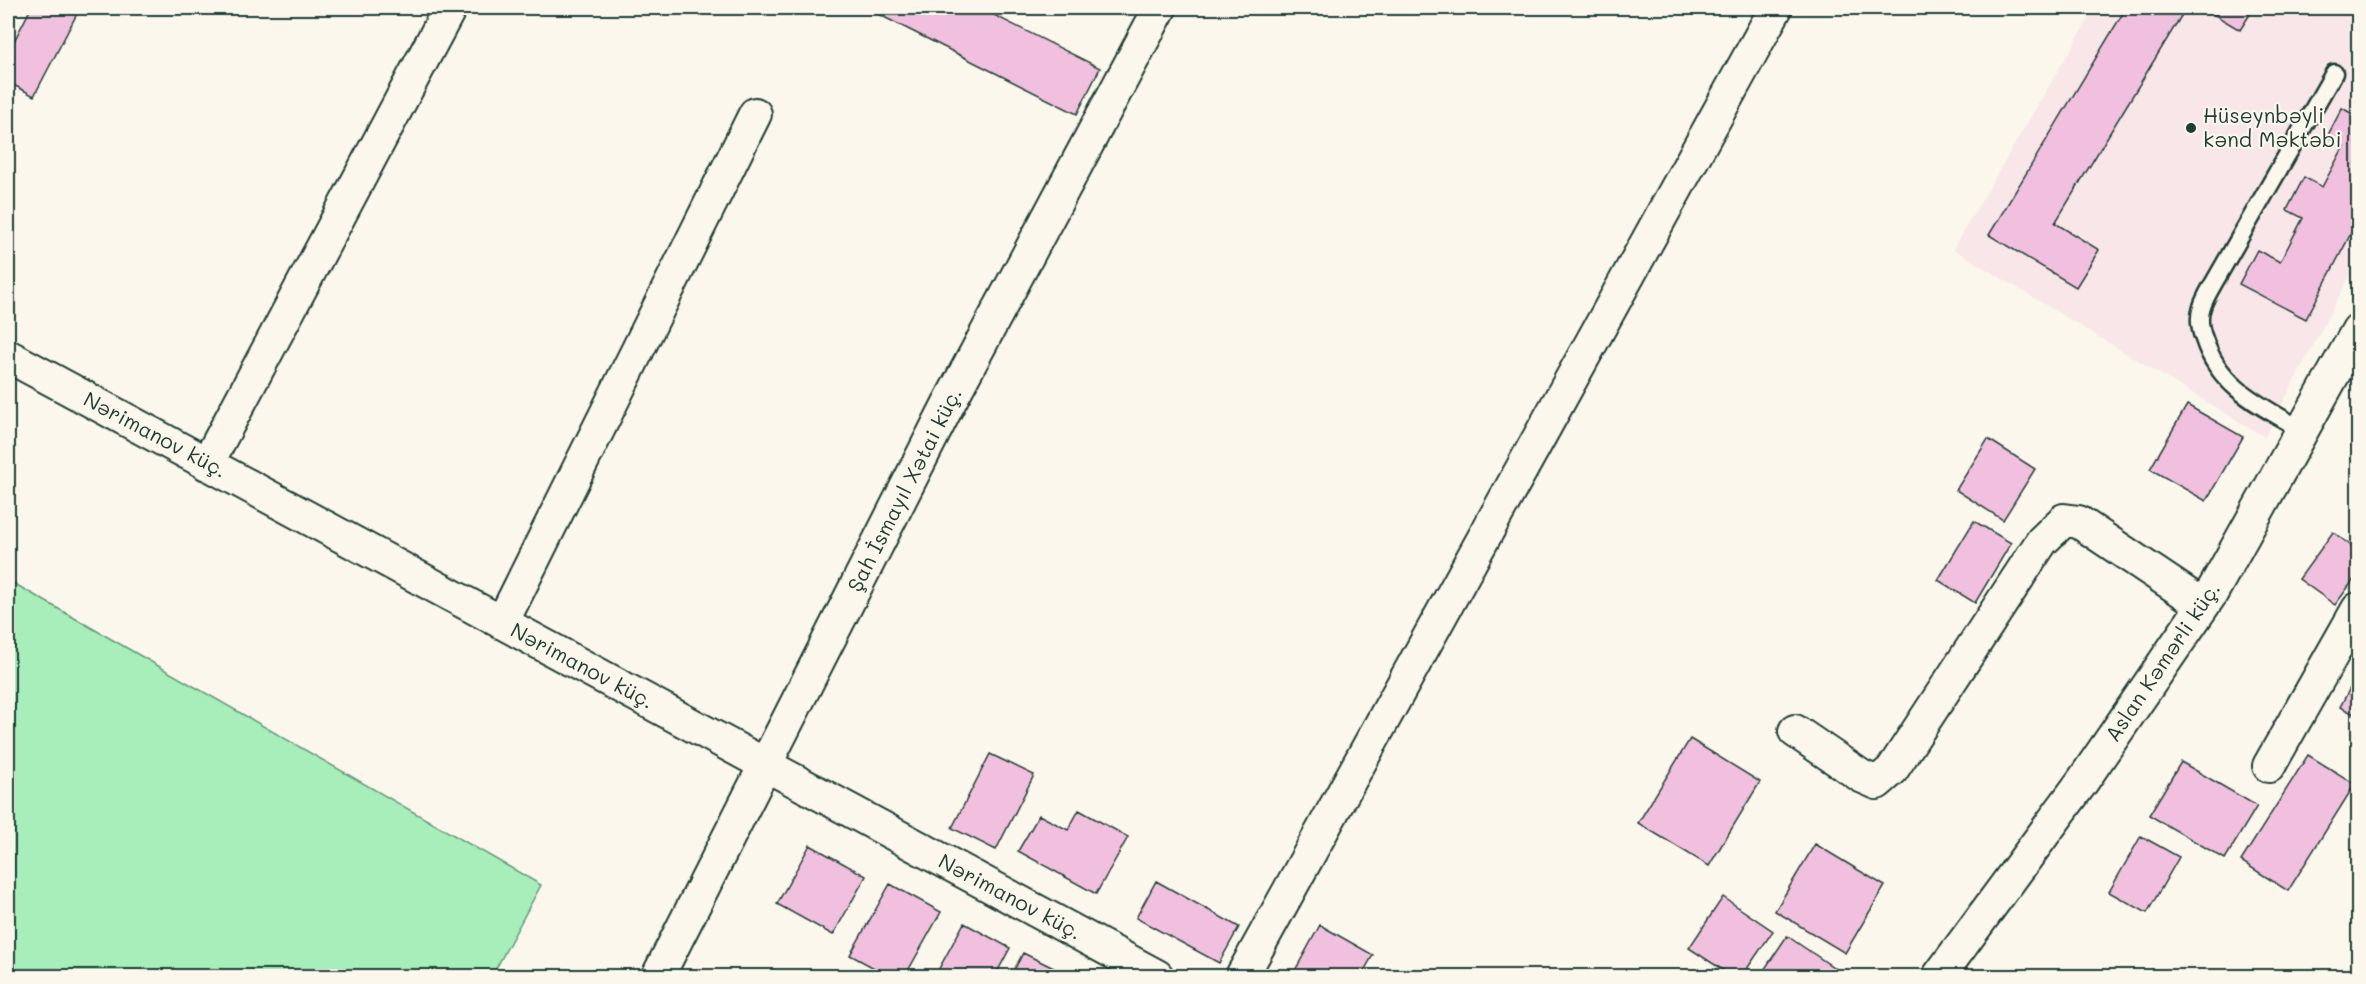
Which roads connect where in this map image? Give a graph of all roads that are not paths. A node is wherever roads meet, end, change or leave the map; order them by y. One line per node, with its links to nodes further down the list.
1 (450, 8): 9 (street)
2 (1160, 8): 14 (street, Şah İsmayıl Xətai küç.)
3 (1776, 8): 18 (street)
4 (2334, 73): 8 (lane)
5 (755, 114): 12 (street)
6 (2358, 330): 8 (street, Aslan Kəmərli küç.)
7 (8, 356): 9 (street, Nərimanov küç.)
8 (2304, 431): 10 (street, Aslan Kəmərli küç.)
9 (207, 464): 12 (street, Nərimanov küç.)
10 (2203, 605): 13 (street); 19 (street, Aslan Kəmərli küç.)
11 (2358, 609): 15 (street)
12 (502, 623): 14 (street, Nərimanov küç.)
13 (1795, 731)
14 (765, 765): 16 (street, Şah İsmayıl Xətai küç.); 17 (street, Nərimanov küç.)
15 (2269, 766)
16 (658, 976)
17 (1157, 976)
18 (1242, 976)
19 (1939, 976)

